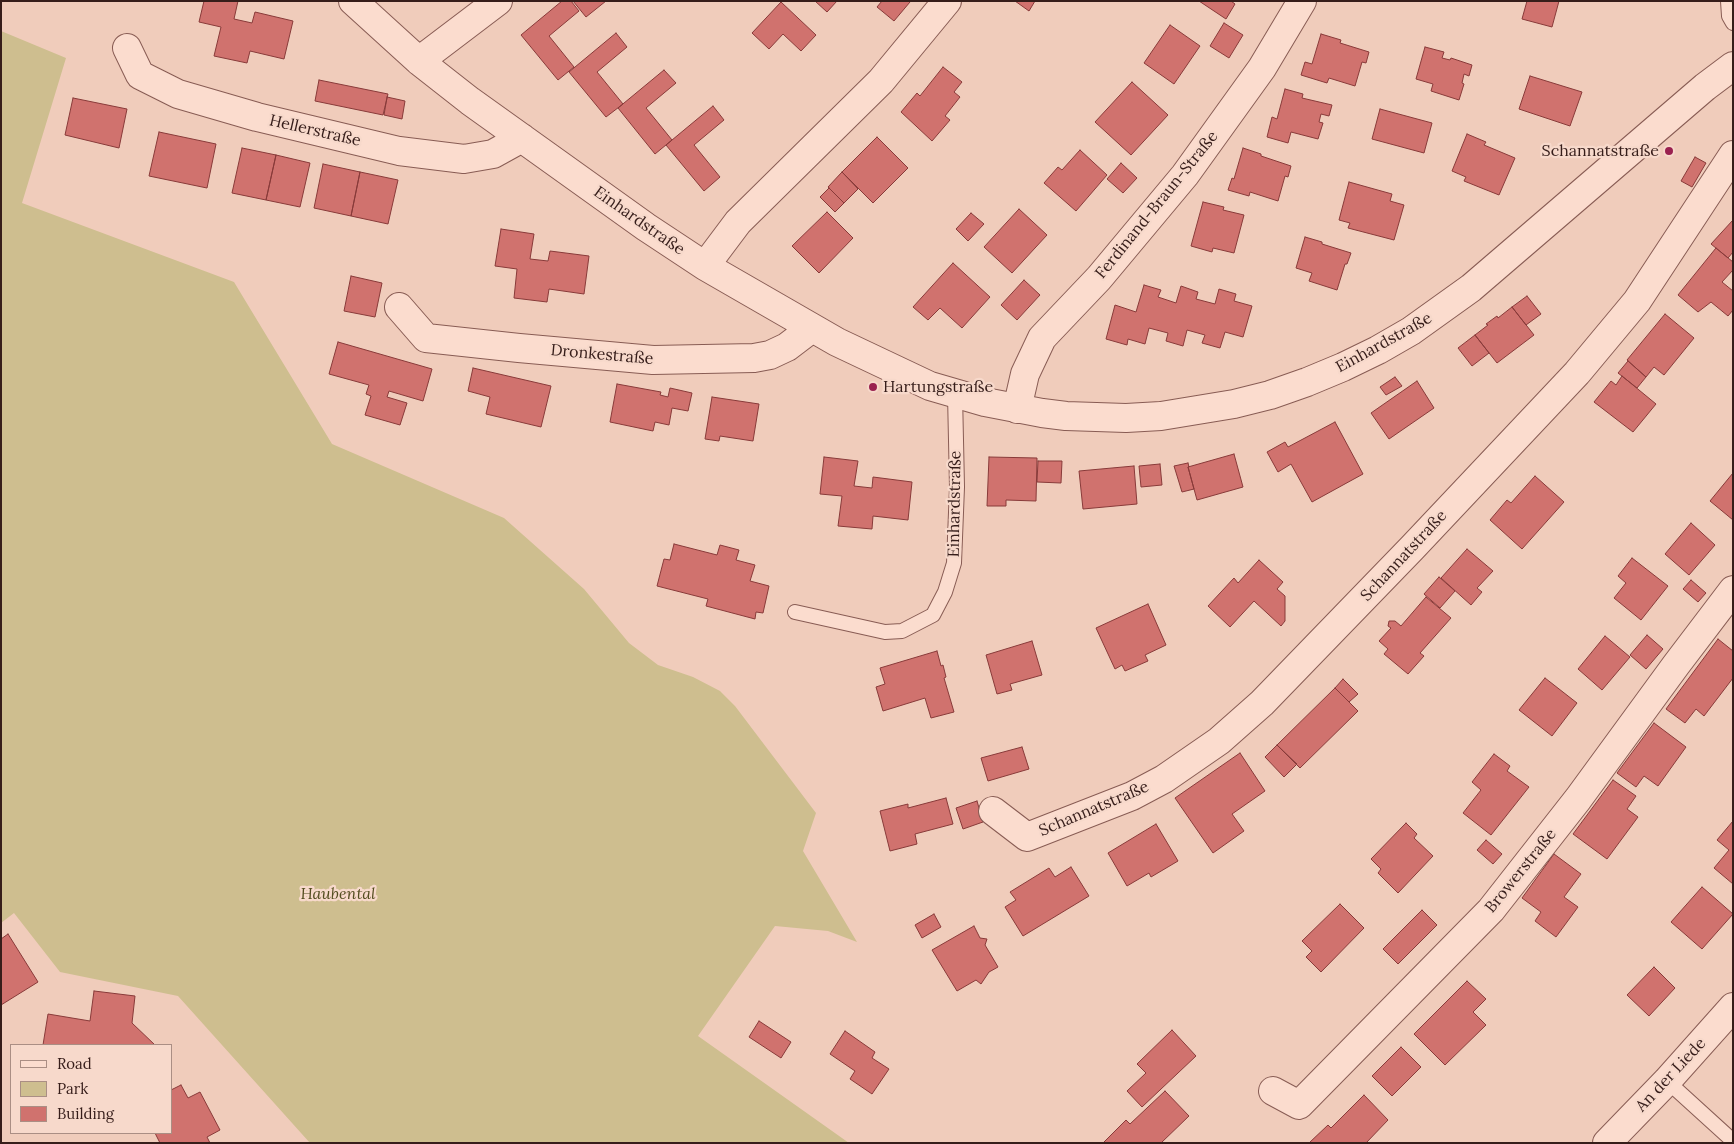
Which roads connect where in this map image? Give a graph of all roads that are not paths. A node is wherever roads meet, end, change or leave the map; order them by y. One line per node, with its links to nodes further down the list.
1 (353, 1): 8 (street, Einhardstraße)
2 (498, 1): 8 (street)
3 (947, 1): 12 (street)
4 (1302, 1): 16 (street, Ferdinand-Braun-Straße)
5 (1728, 1): 6 (lane)
6 (1733, 23)
7 (127, 48): 10 (street, Hellerstraße)
8 (419, 61): 10 (street, Einhardstraße)
9 (1733, 66): 16 (street, Einhardstraße)
10 (522, 138): 12 (street, Einhardstraße)
11 (1733, 155): 19 (street, Schannatstraße)
12 (705, 266): 14 (street, Einhardstraße)
13 (399, 307): 14 (street, Dronkestraße)
14 (812, 328): 15 (street, Einhardstraße)
15 (954, 394): 16 (street, Einhardstraße); 18 (lane, Einhardstraße)
16 (1017, 409)
17 (1733, 590): 22 (street, Browerstraße)
18 (795, 612)
19 (993, 811)
20 (1733, 1007): 21 (street, An der Liede)
21 (1667, 1080): 23 (lane); 24 (street, An der Liede)
22 (1273, 1091)
23 (1733, 1141)
24 (1607, 1143)

